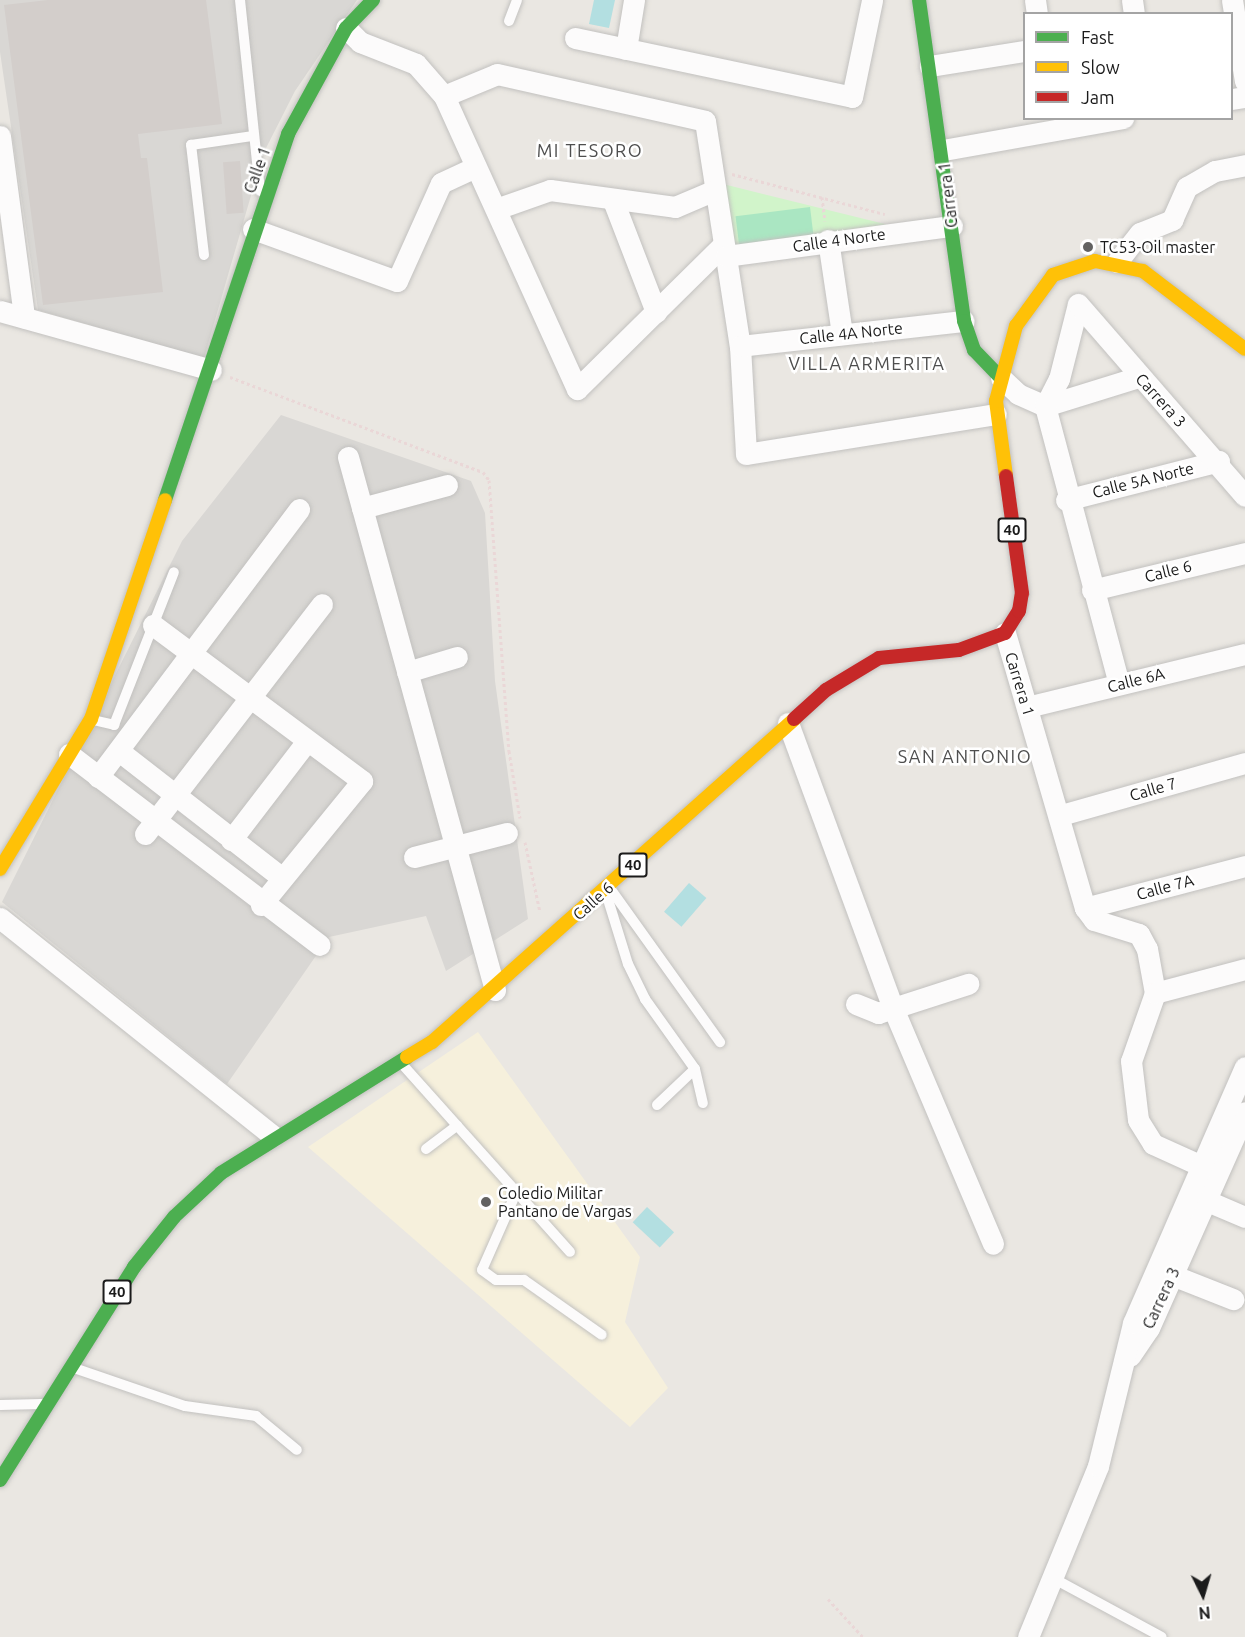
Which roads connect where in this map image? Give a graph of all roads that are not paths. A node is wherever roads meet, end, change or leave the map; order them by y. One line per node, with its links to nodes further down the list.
1 (240, 0): 19 (lane)
2 (373, 0): 9 (main road, Calle 1)
3 (517, 0): 8 (lane)
4 (634, 0): 11 (street)
5 (872, 0): 11 (street)
6 (918, 0): 13 (main road, Carrera 1)
7 (1232, 0): 14 (street)
8 (509, 21)
9 (345, 28): 15 (street); 24 (main road, Calle 1)
10 (575, 38): 11 (street)
11 (626, 49)
12 (1023, 51): 13 (street)
13 (930, 66): 20 (main road, Carrera 1)
14 (1245, 81)
15 (444, 96): 22 (street); 23 (street)
16 (1102, 120): 17 (street)
17 (1057, 124): 20 (street)
18 (0, 136): 35 (street)
19 (254, 136): 24 (lane); 31 (lane)
20 (943, 150): 27 (main road, Carrera 1)
21 (1245, 165): 32 (street)
22 (475, 167): 26 (street); 28 (street)
23 (714, 180): 25 (street); 30 (street)
24 (262, 203): 28 (main road, Calle 1)
25 (614, 203): 26 (street); 34 (street)
26 (496, 209): 34 (street)
27 (952, 226): 29 (street, Calle 4 Norte); 36 (main road, Carrera 1)
28 (253, 229): 40 (main road, Calle 1)
29 (828, 240): 30 (street, Calle 4 Norte); 37 (street)
30 (724, 251): 34 (street); 38 (street)
31 (204, 255)
32 (1117, 262): 39 (main road); 42 (main road, Carrera 1)
33 (0, 311): 35 (street)
34 (656, 312)
35 (24, 317): 40 (street)
36 (964, 321): 37 (street, Calle 4A Norte); 42 (main road, Carrera 1)
37 (842, 334): 38 (street, Calle 4A Norte)
38 (740, 346): 44 (street)
39 (1245, 349)
40 (211, 370): 65 (main road, Calle 1)
41 (1138, 377): 43 (street); 43 (street, Carrera 3); 46 (street, Carrera 3)
42 (1001, 378): 43 (street); 44 (main road, Carrera 1)
43 (1045, 406): 49 (street)
44 (995, 418): 57 (main road, Carrera 1 / 40)
45 (348, 457): 50 (street)
46 (1219, 461): 48 (street, Carrera 3); 49 (street, Calle 5A Norte)
47 (447, 484): 50 (street)
48 (1245, 496)
49 (1066, 500): 54 (street)
50 (362, 508): 61 (street)
51 (299, 509): 58 (street)
52 (1245, 553): 54 (street, Calle 6)
53 (174, 572): 56 (lane)
54 (1092, 590): 62 (street)
55 (322, 604): 63 (street)
56 (153, 625): 58 (street); 65 (lane)
57 (1005, 633): 64 (street, Carrera 1); 66 (main road, Calle 6 / 40)
58 (193, 654): 63 (street); 68 (street)
59 (1245, 654): 62 (street, Calle 6A)
60 (457, 657): 61 (street)
61 (407, 672): 77 (street)
62 (1119, 684): 64 (street, Calle 6A)
63 (249, 697): 67 (street); 72 (street)
64 (1027, 707): 73 (street, Carrera 1)
65 (91, 719): 69 (main road, Calle 1)
66 (788, 723): 83 (main road, Calle 6 / 40); 93 (street)
67 (307, 741): 76 (street); 82 (street)
68 (119, 751): 71 (street); 72 (street)
69 (69, 754): 71 (street); 81 (main road, Calle 1)
70 (1245, 763): 73 (street, Calle 7)
71 (98, 777): 74 (street)
72 (174, 795): 74 (street); 76 (street)
73 (1061, 815): 85 (street, Carrera 1)
74 (150, 828): 79 (street)
75 (518, 833): 77 (street)
76 (229, 838): 79 (street); 82 (street)
77 (455, 846): 78 (street); 90 (street)
78 (414, 857)
79 (206, 861): 84 (street)
80 (1245, 866): 85 (street, Calle 7A)
81 (0, 868)
82 (282, 878): 84 (street)
83 (607, 889): 90 (main road, Calle 6 / 40); 94 (lane); 97 (lane)
84 (261, 905): 87 (street)
85 (1085, 908): 91 (street)
86 (0, 918): 102 (street)
87 (320, 945)
88 (1245, 969): 91 (street)
89 (968, 984): 93 (street)
90 (495, 990): 95 (main road, Calle 6 / 40)
91 (1155, 993): 104 (street)
92 (856, 1004): 93 (street)
93 (893, 1008): 108 (street)
94 (720, 1042)
95 (402, 1064): 101 (lane); 102 (main road, Calle 6 / 40)
96 (1245, 1067): 104 (street, Carrera 3)
97 (695, 1069): 98 (lane); 99 (lane)
98 (703, 1103)
99 (657, 1106)
100 (1243, 1124): 104 (street, Carrera 3)
101 (457, 1126): 103 (lane); 105 (lane)
102 (273, 1136): 114 (main road, 40)
103 (426, 1149)
104 (1208, 1170): 106 (street, Carrera 3); 113 (street, Carrera 3)
105 (516, 1193): 109 (lane); 112 (lane)
106 (1205, 1200): 107 (street); 110 (street, Carrera 3)
107 (1245, 1217)
108 (993, 1244)
109 (570, 1252)
110 (1172, 1275): 111 (street); 113 (street, Carrera 3)
111 (1233, 1299)
112 (602, 1335)
113 (1126, 1361): 119 (street)
114 (71, 1366): 115 (main road, 40); 117 (lane)
115 (47, 1404): 116 (lane); 118 (main road, 40)
116 (0, 1406)
117 (297, 1450)
118 (0, 1480)
119 (1049, 1576): 120 (street); 121 (lane)
120 (1028, 1637)
121 (1162, 1637)

